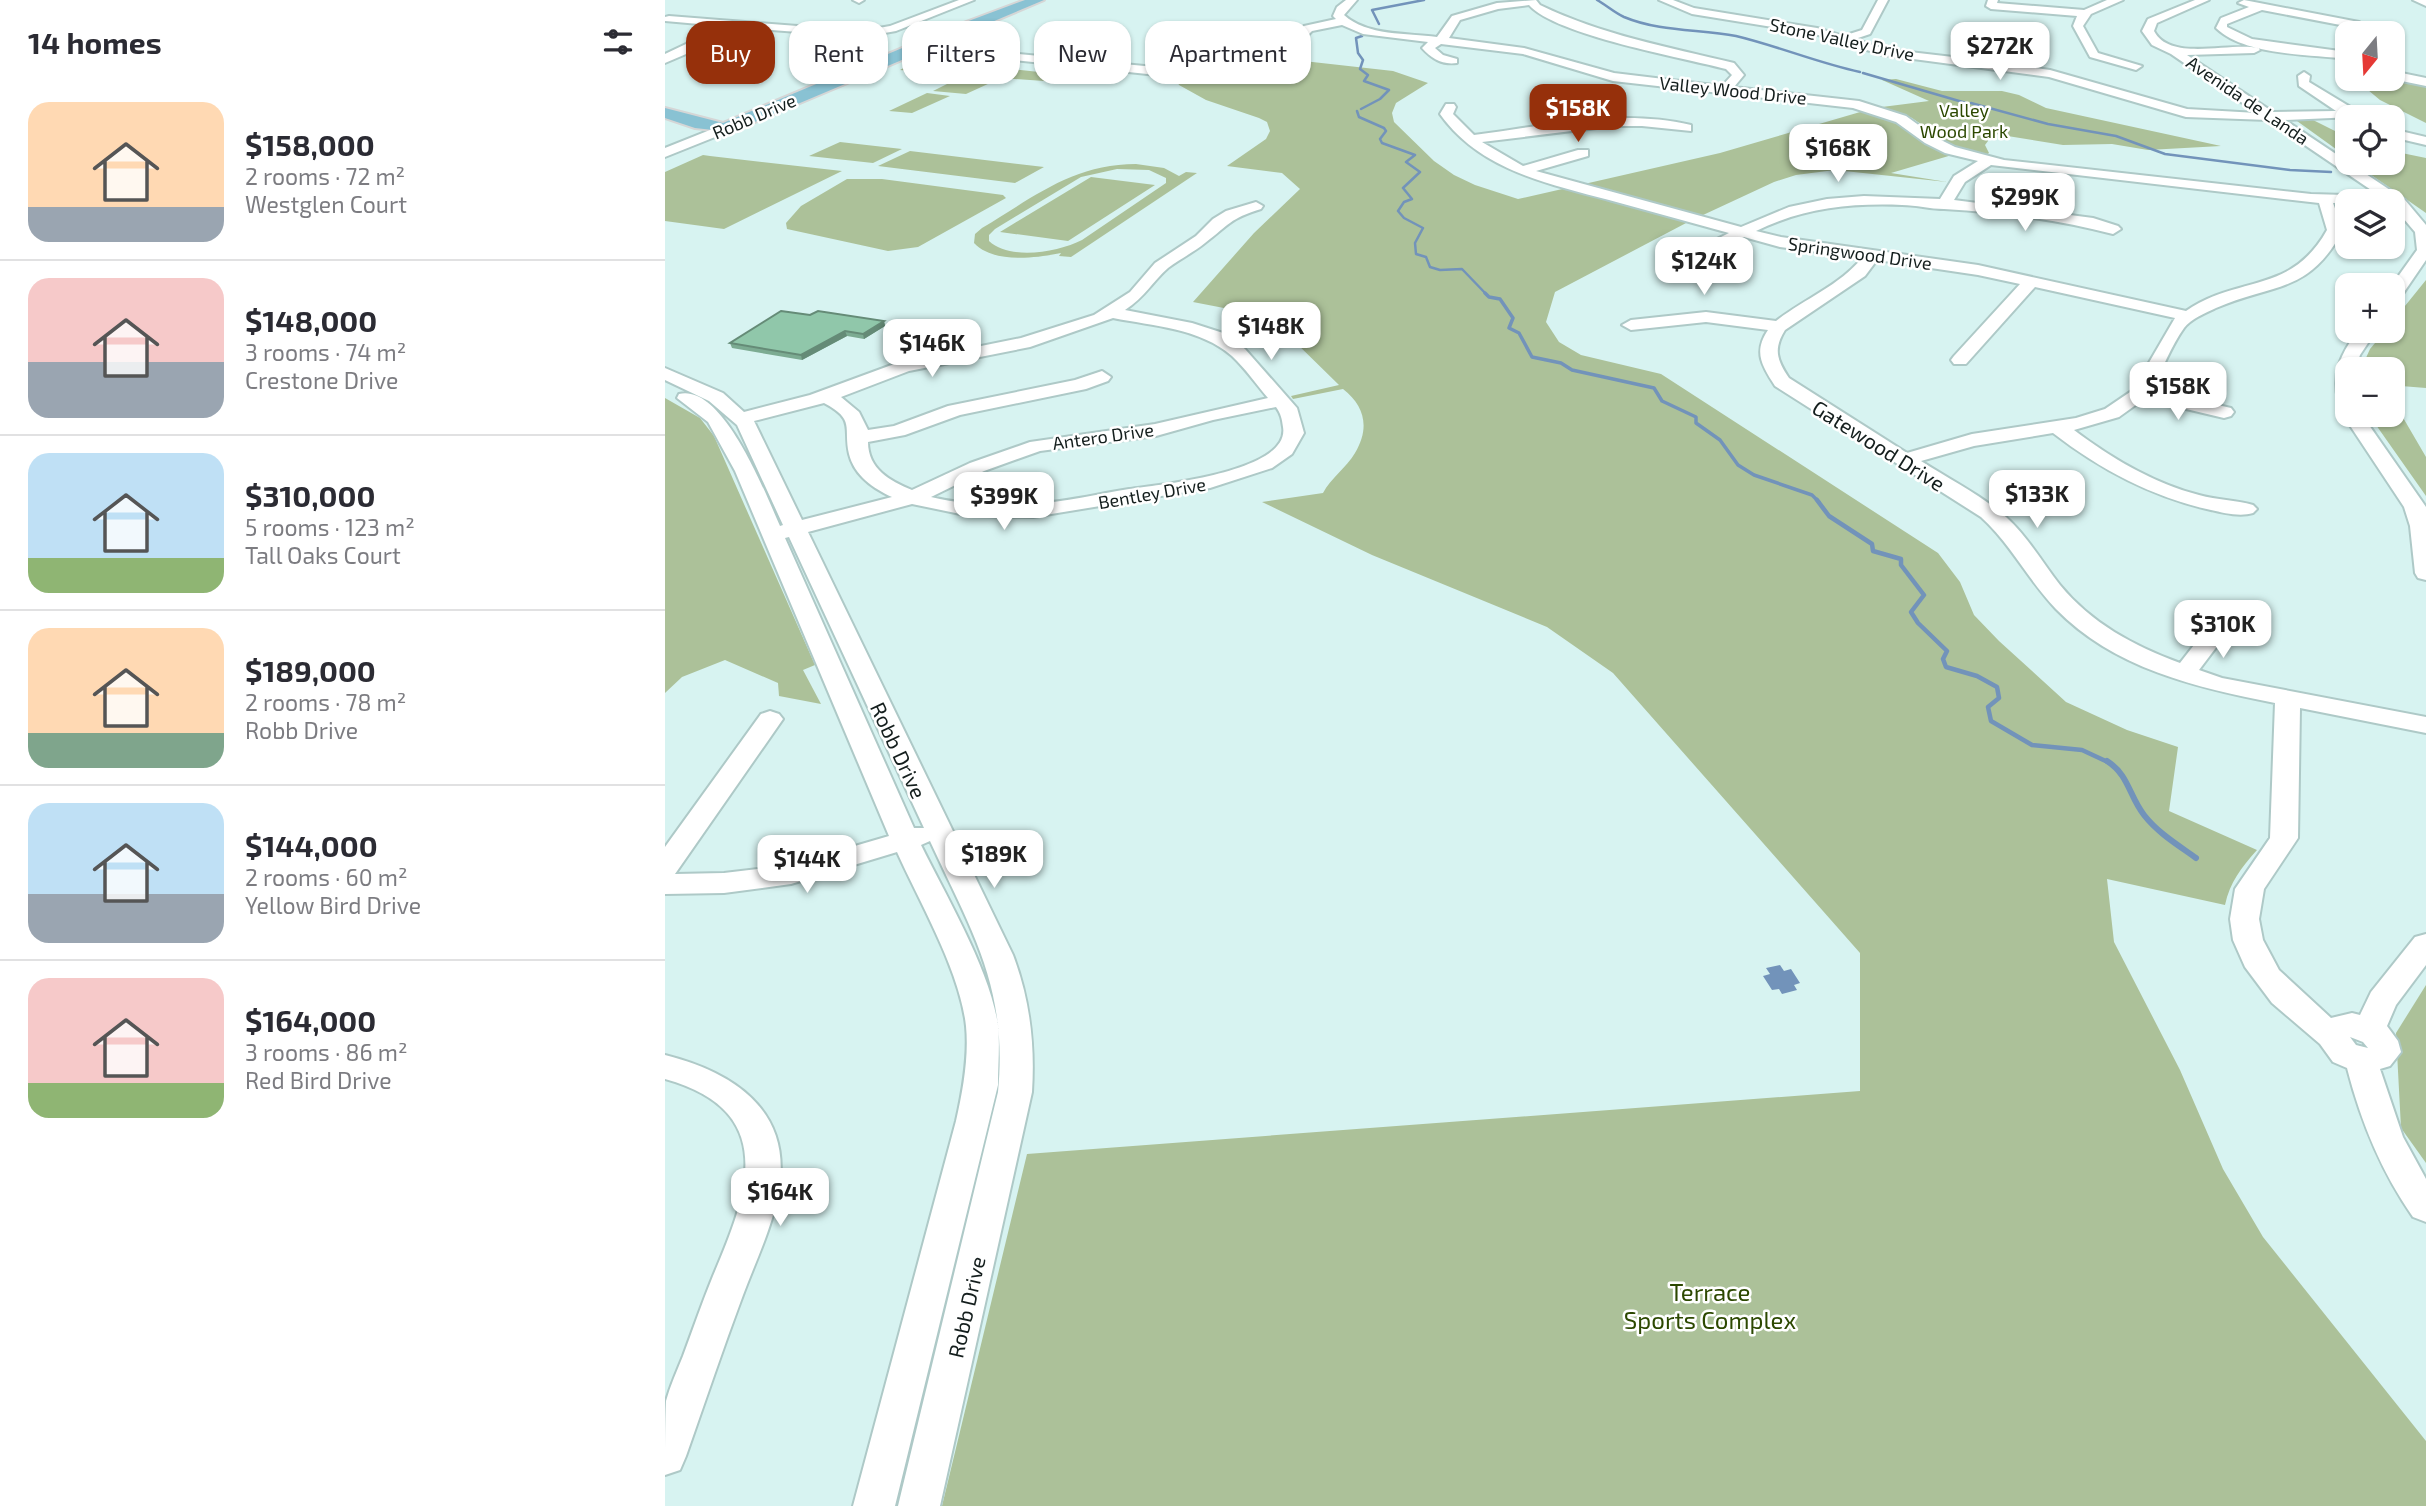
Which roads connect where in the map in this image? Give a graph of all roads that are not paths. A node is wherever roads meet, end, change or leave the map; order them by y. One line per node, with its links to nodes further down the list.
1 (929, 0): 11 (street)
2 (1037, 0): 18 (main road, Robb Drive)
3 (1352, 0): 20 (street)
4 (1664, 0): 26 (street, Stone Valley Drive)
5 (1883, 0): 26 (street)
6 (2118, 0): 15 (street)
7 (2204, 0): 31 (street, Avenida de Landa)
8 (2234, 0): 14 (street)
9 (2418, 0): 13 (street)
10 (1530, 1): 21 (street); 27 (street)
11 (965, 2): 24 (street)
12 (1992, 3): 15 (street)
13 (2426, 3)
14 (2260, 7): 19 (street); 34 (street)
15 (2086, 13): 38 (street)
16 (669, 19): 17 (street)
17 (696, 21)
18 (982, 21)
19 (2342, 21)
20 (1343, 22): 23 (street); 27 (street, Valley Wood Drive)
21 (1570, 23): 22 (street); 45 (street)
22 (1550, 26)
23 (1311, 27)
24 (775, 28)
25 (1976, 35): 35 (street)
26 (1844, 39): 35 (street, Stone Valley Drive)
27 (1438, 40): 37 (street); 45 (street, Valley Wood Drive)
28 (665, 47): 29 (street)
29 (686, 48): 33 (street)
30 (902, 52): 51 (main road, Robb Drive)
31 (2175, 52): 36 (street); 49 (street, Avenida de Landa)
32 (1020, 58): 39 (street)
33 (665, 59)
34 (2335, 59)
35 (1957, 60): 49 (street, Stone Valley Drive)
36 (2335, 60)
37 (1453, 61)
38 (2136, 66)
39 (1145, 70)
40 (2405, 72): 41 (street)
41 (2426, 73)
42 (2405, 74): 44 (street)
43 (2304, 76): 46 (street)
44 (2426, 80)
45 (1726, 89): 58 (street, Valley Wood Drive)
46 (2335, 105)
47 (1450, 107): 54 (street, Springwood Drive)
48 (665, 113): 51 (main road)
49 (2272, 116): 50 (street, Stone Valley Drive); 60 (street, Avenida de Landa)
50 (2335, 116)
51 (725, 128): 56 (street, Robb Drive)
52 (1686, 128): 54 (street)
53 (2405, 136): 55 (street)
54 (1473, 139): 59 (street, Springwood Drive)
55 (2426, 141)
56 (665, 153)
57 (1583, 153): 59 (street)
58 (1988, 161): 61 (street, Valley Wood Drive); 63 (street)
59 (1522, 171): 67 (street, Springwood Drive)
60 (2378, 189)
61 (2325, 200): 62 (street, Valley Wood Drive); 73 (street)
62 (2335, 200)
63 (1944, 205): 66 (street); 67 (street)
64 (1256, 206): 72 (street)
65 (2405, 210): 70 (street, Avenida de Landa)
66 (2113, 229)
67 (1744, 232): 68 (street, Springwood Drive); 69 (street)
68 (1872, 256): 71 (street, Springwood Drive); 75 (street)
69 (1699, 261)
70 (2405, 280)
71 (2031, 282): 73 (street, Springwood Drive); 76 (street)
72 (1111, 313): 81 (street); 82 (street, Bentley Drive)
73 (2187, 316): 80 (street)
74 (1631, 325): 75 (street)
75 (1777, 327): 88 (street, Gatewood Drive)
76 (1960, 360)
77 (665, 373): 84 (street, Robb Drive)
78 (1102, 377): 87 (street)
79 (665, 389): 91 (street, Robb Drive)
80 (2141, 393): 83 (street); 85 (street)
81 (827, 396): 84 (street); 87 (street, Bentley Drive)
82 (1280, 401): 89 (street, Antero Drive); 89 (street, Bentley Drive)
83 (2224, 412)
84 (742, 418): 91 (street, Robb Drive)
85 (2058, 427): 88 (street); 90 (street)
86 (2361, 427): 92 (street)
87 (859, 438): 89 (street, Bentley Drive)
88 (1904, 460): 94 (street, Gatewood Drive)
89 (912, 498): 91 (street, Antero Drive)
90 (2246, 509)
91 (782, 532): 98 (street, Robb Drive); 99 (street, Robb Drive)
92 (2426, 573)
93 (2246, 623): 94 (street)
94 (2184, 674): 95 (street, Gatewood Drive)
95 (2288, 698): 97 (street, Gatewood Drive); 103 (street)
96 (770, 719): 100 (street)
97 (2426, 725)
98 (937, 830): 99 (street); 109 (street, Robb Drive)
99 (905, 840): 101 (street); 108 (street, Robb Drive)
100 (665, 868)
101 (665, 884)
102 (2426, 944): 104 (street)
103 (2333, 1037): 104 (street)
104 (2365, 1045): 106 (street)
105 (665, 1067): 107 (street)
106 (2426, 1207)
107 (665, 1456)
108 (874, 1506)
109 (919, 1506)

